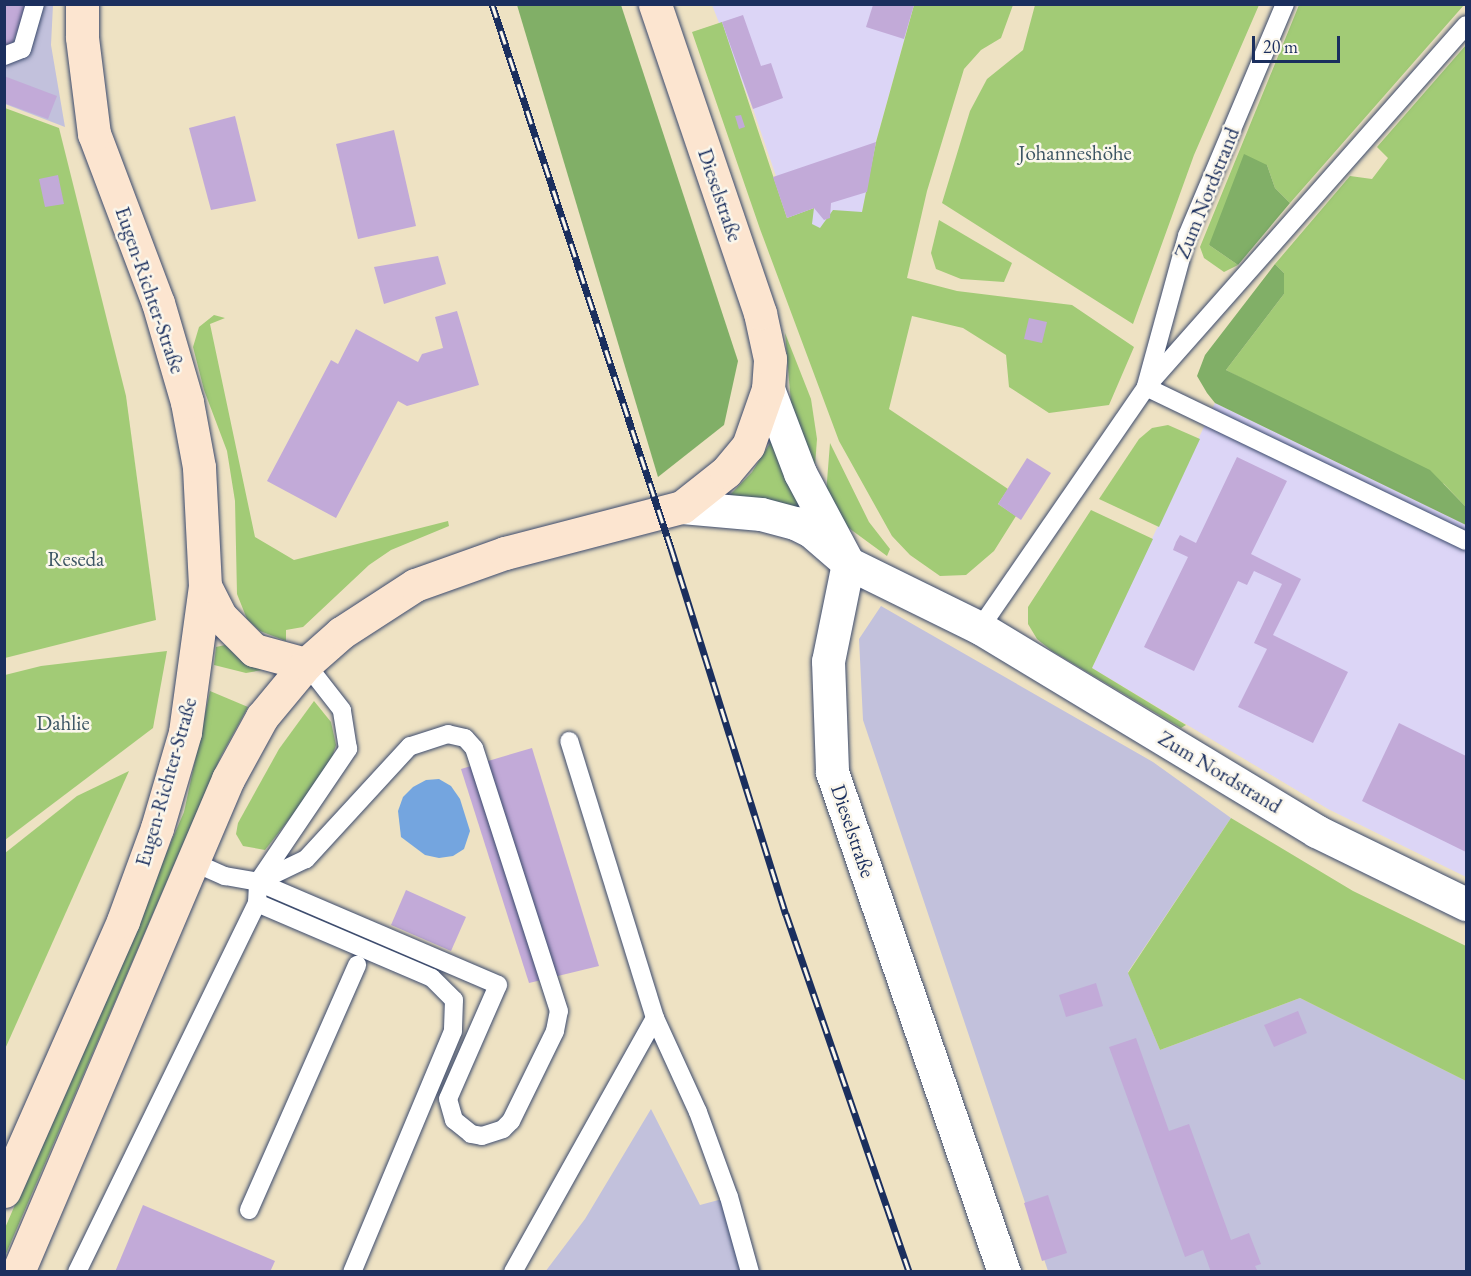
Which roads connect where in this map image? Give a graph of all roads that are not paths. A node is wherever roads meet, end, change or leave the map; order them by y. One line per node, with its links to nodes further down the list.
1 (35, 4): 6 (lane)
2 (82, 4): 12 (main road, Eugen-Richter-Straße)
3 (655, 4): 8 (main road, Dieselstraße)
4 (1285, 4): 7 (lane, Zum Nordstrand)
5 (1467, 25): 7 (lane)
6 (4, 56)
7 (1146, 387): 10 (lane); 13 (lane, Zum Nordstrand)
8 (768, 389): 9 (main road, Dieselstraße); 11 (street, Dieselstraße)
9 (675, 509): 11 (street, Zum Nordstrand); 14 (main road)
10 (1467, 541)
11 (848, 563): 13 (street, Zum Nordstrand); 29 (street, Dieselstraße)
12 (205, 586): 14 (main road); 22 (main road, Eugen-Richter-Straße)
13 (980, 628): 19 (street, Zum Nordstrand)
14 (306, 664): 16 (main road); 17 (lane)
15 (569, 741): 21 (lane)
16 (193, 862): 17 (lane); 24 (main road)
17 (258, 882): 17 (lane); 18 (lane)
18 (257, 903): 25 (lane); 26 (lane)
19 (1467, 904)
20 (357, 965): 23 (lane)
21 (655, 1018): 27 (lane); 28 (lane)
22 (4, 1191)
23 (249, 1210)
24 (18, 1272)
25 (76, 1272)
26 (352, 1272)
27 (513, 1272)
28 (750, 1272)
29 (1004, 1272)

